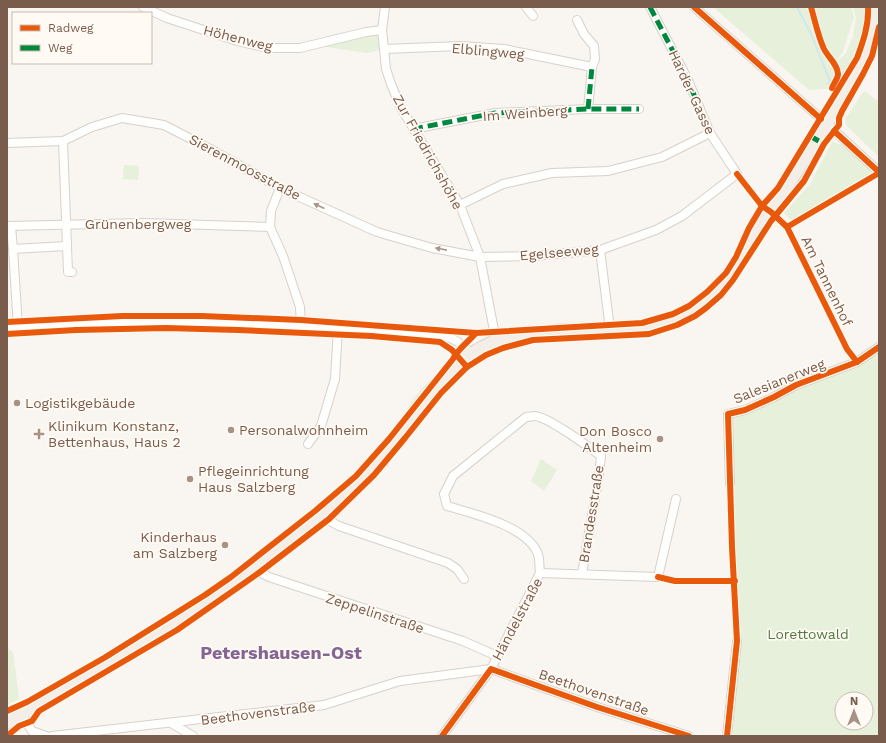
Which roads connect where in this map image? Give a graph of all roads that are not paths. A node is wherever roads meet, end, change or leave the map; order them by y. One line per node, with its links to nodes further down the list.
1 (142, 7): 9 (street, Höhenweg)
2 (385, 7): 9 (street, Zur Friedrichshöhe)
3 (526, 7): 7 (street)
4 (650, 7): 16 (street, Harder Gasse)
5 (694, 7): 14 (street)
6 (874, 7): 14 (main road)
7 (533, 16)
8 (577, 20): 11 (street)
9 (382, 30): 10 (street, Zur Friedrichshöhe)
10 (384, 49): 11 (street, Elblingweg); 15 (street, Zur Friedrichshöhe)
11 (592, 67): 12 (street)
12 (588, 108): 13 (street, Im Weinberg); 15 (street, Im Weinberg)
13 (640, 110)
14 (827, 124): 19 (street); 35 (main road)
15 (413, 129): 22 (street, Zur Friedrichshöhe)
16 (710, 133): 20 (street, Harder Gasse); 22 (street)
17 (63, 141): 18 (street, Sierenmoosstraße); 21 (street, Sierenmoosstraße); 23 (street)
18 (7, 143)
19 (879, 172)
20 (737, 174): 28 (street, Egelseeweg)
21 (280, 188): 25 (street); 29 (street, Sierenmoosstraße, one-way to 21)
22 (460, 205): 29 (street, Zur Friedrichshöhe)
23 (66, 224): 24 (street, Grünenbergweg); 25 (street, Grünenbergweg); 26 (street)
24 (9, 226): 27 (street)
25 (270, 227): 31 (street)
26 (66, 246): 27 (street); 30 (street)
27 (13, 249): 32 (street)
28 (600, 250): 29 (street, Egelseeweg); 35 (street)
29 (480, 257): 36 (street, Zur Friedrichshöhe)
30 (72, 272)
31 (301, 325): 32 (street); 34 (street)
32 (18, 327): 33 (street)
33 (7, 328)
34 (338, 328): 38 (street); 39 (street)
35 (610, 329): 36 (main road)
36 (496, 341): 38 (main road)
37 (879, 347): 40 (street, Salesianerweg)
38 (471, 354): 42 (main road)
39 (308, 444)
40 (730, 484)
41 (676, 499): 45 (street, Händelstraße)
42 (325, 513): 43 (main road); 46 (street)
43 (257, 566): 48 (street, Zeppelinstraße); 50 (main road)
44 (540, 573): 45 (street, Händelstraße); 45 (street, Brandesstraße); 48 (street, Händelstraße)
45 (582, 574)
46 (464, 578)
47 (737, 642): 58 (street)
48 (497, 656): 49 (street, Händelstraße)
49 (491, 669): 52 (street, Beethovenstraße); 56 (street, Händelstraße); 57 (street, Beethovenstraße)
50 (21, 714): 51 (main road); 53 (street)
51 (7, 722)
52 (171, 724): 54 (street, Beethovenstraße); 55 (street)
53 (46, 736)
54 (52, 736)
55 (193, 736)
56 (442, 736)
57 (689, 736)
58 (727, 736)

